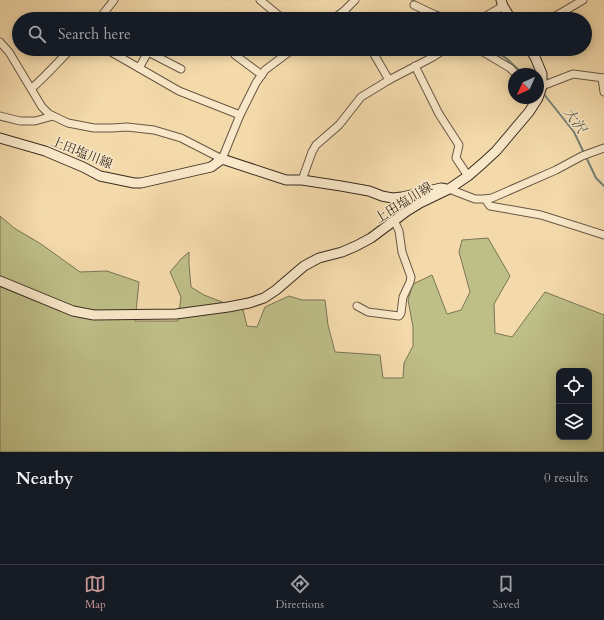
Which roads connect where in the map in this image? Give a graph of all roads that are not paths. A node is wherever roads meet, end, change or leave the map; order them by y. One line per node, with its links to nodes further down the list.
1 (114, 0): 8 (street)
2 (260, 0): 9 (street)
3 (355, 0): 7 (street)
4 (583, 0): 13 (street)
5 (502, 3): 11 (street); 12 (main road)
6 (414, 5): 10 (street)
7 (344, 11)
8 (105, 12)
9 (275, 12)
10 (429, 12)
11 (490, 12)
12 (507, 12)
13 (563, 12)
14 (0, 42): 15 (street)
15 (12, 55)
16 (12, 56): 35 (street)
17 (64, 56): 35 (street)
18 (118, 56): 28 (street)
19 (146, 56): 28 (street)
20 (156, 56): 31 (street)
21 (237, 56): 32 (street)
22 (284, 56): 32 (street)
23 (375, 56): 34 (street)
24 (434, 56): 27 (street)
25 (490, 56): 29 (street)
26 (534, 56): 30 (main road)
27 (416, 66): 34 (street); 45 (street)
28 (139, 68): 39 (street)
29 (510, 68)
30 (540, 68)
31 (182, 70)
32 (262, 75): 39 (street)
33 (603, 78): 36 (street); 37 (street)
34 (390, 80): 46 (street)
35 (32, 88): 41 (street)
36 (544, 90)
37 (604, 92)
38 (534, 104): 45 (main road)
39 (240, 115): 44 (street)
40 (0, 116): 41 (street)
41 (54, 116): 44 (street)
42 (0, 138): 44 (main road, 上田塩川線)
43 (604, 148): 48 (street)
44 (222, 159): 46 (main road, 上田塩川線)
45 (468, 176): 47 (main road)
46 (302, 180): 47 (main road, 上田塩川線)
47 (449, 189): 48 (street); 49 (main road, 上田塩川線)
48 (485, 199): 50 (street)
49 (394, 220): 51 (main road, 上田塩川線); 52 (street)
50 (604, 235)
51 (0, 281)
52 (357, 306)

